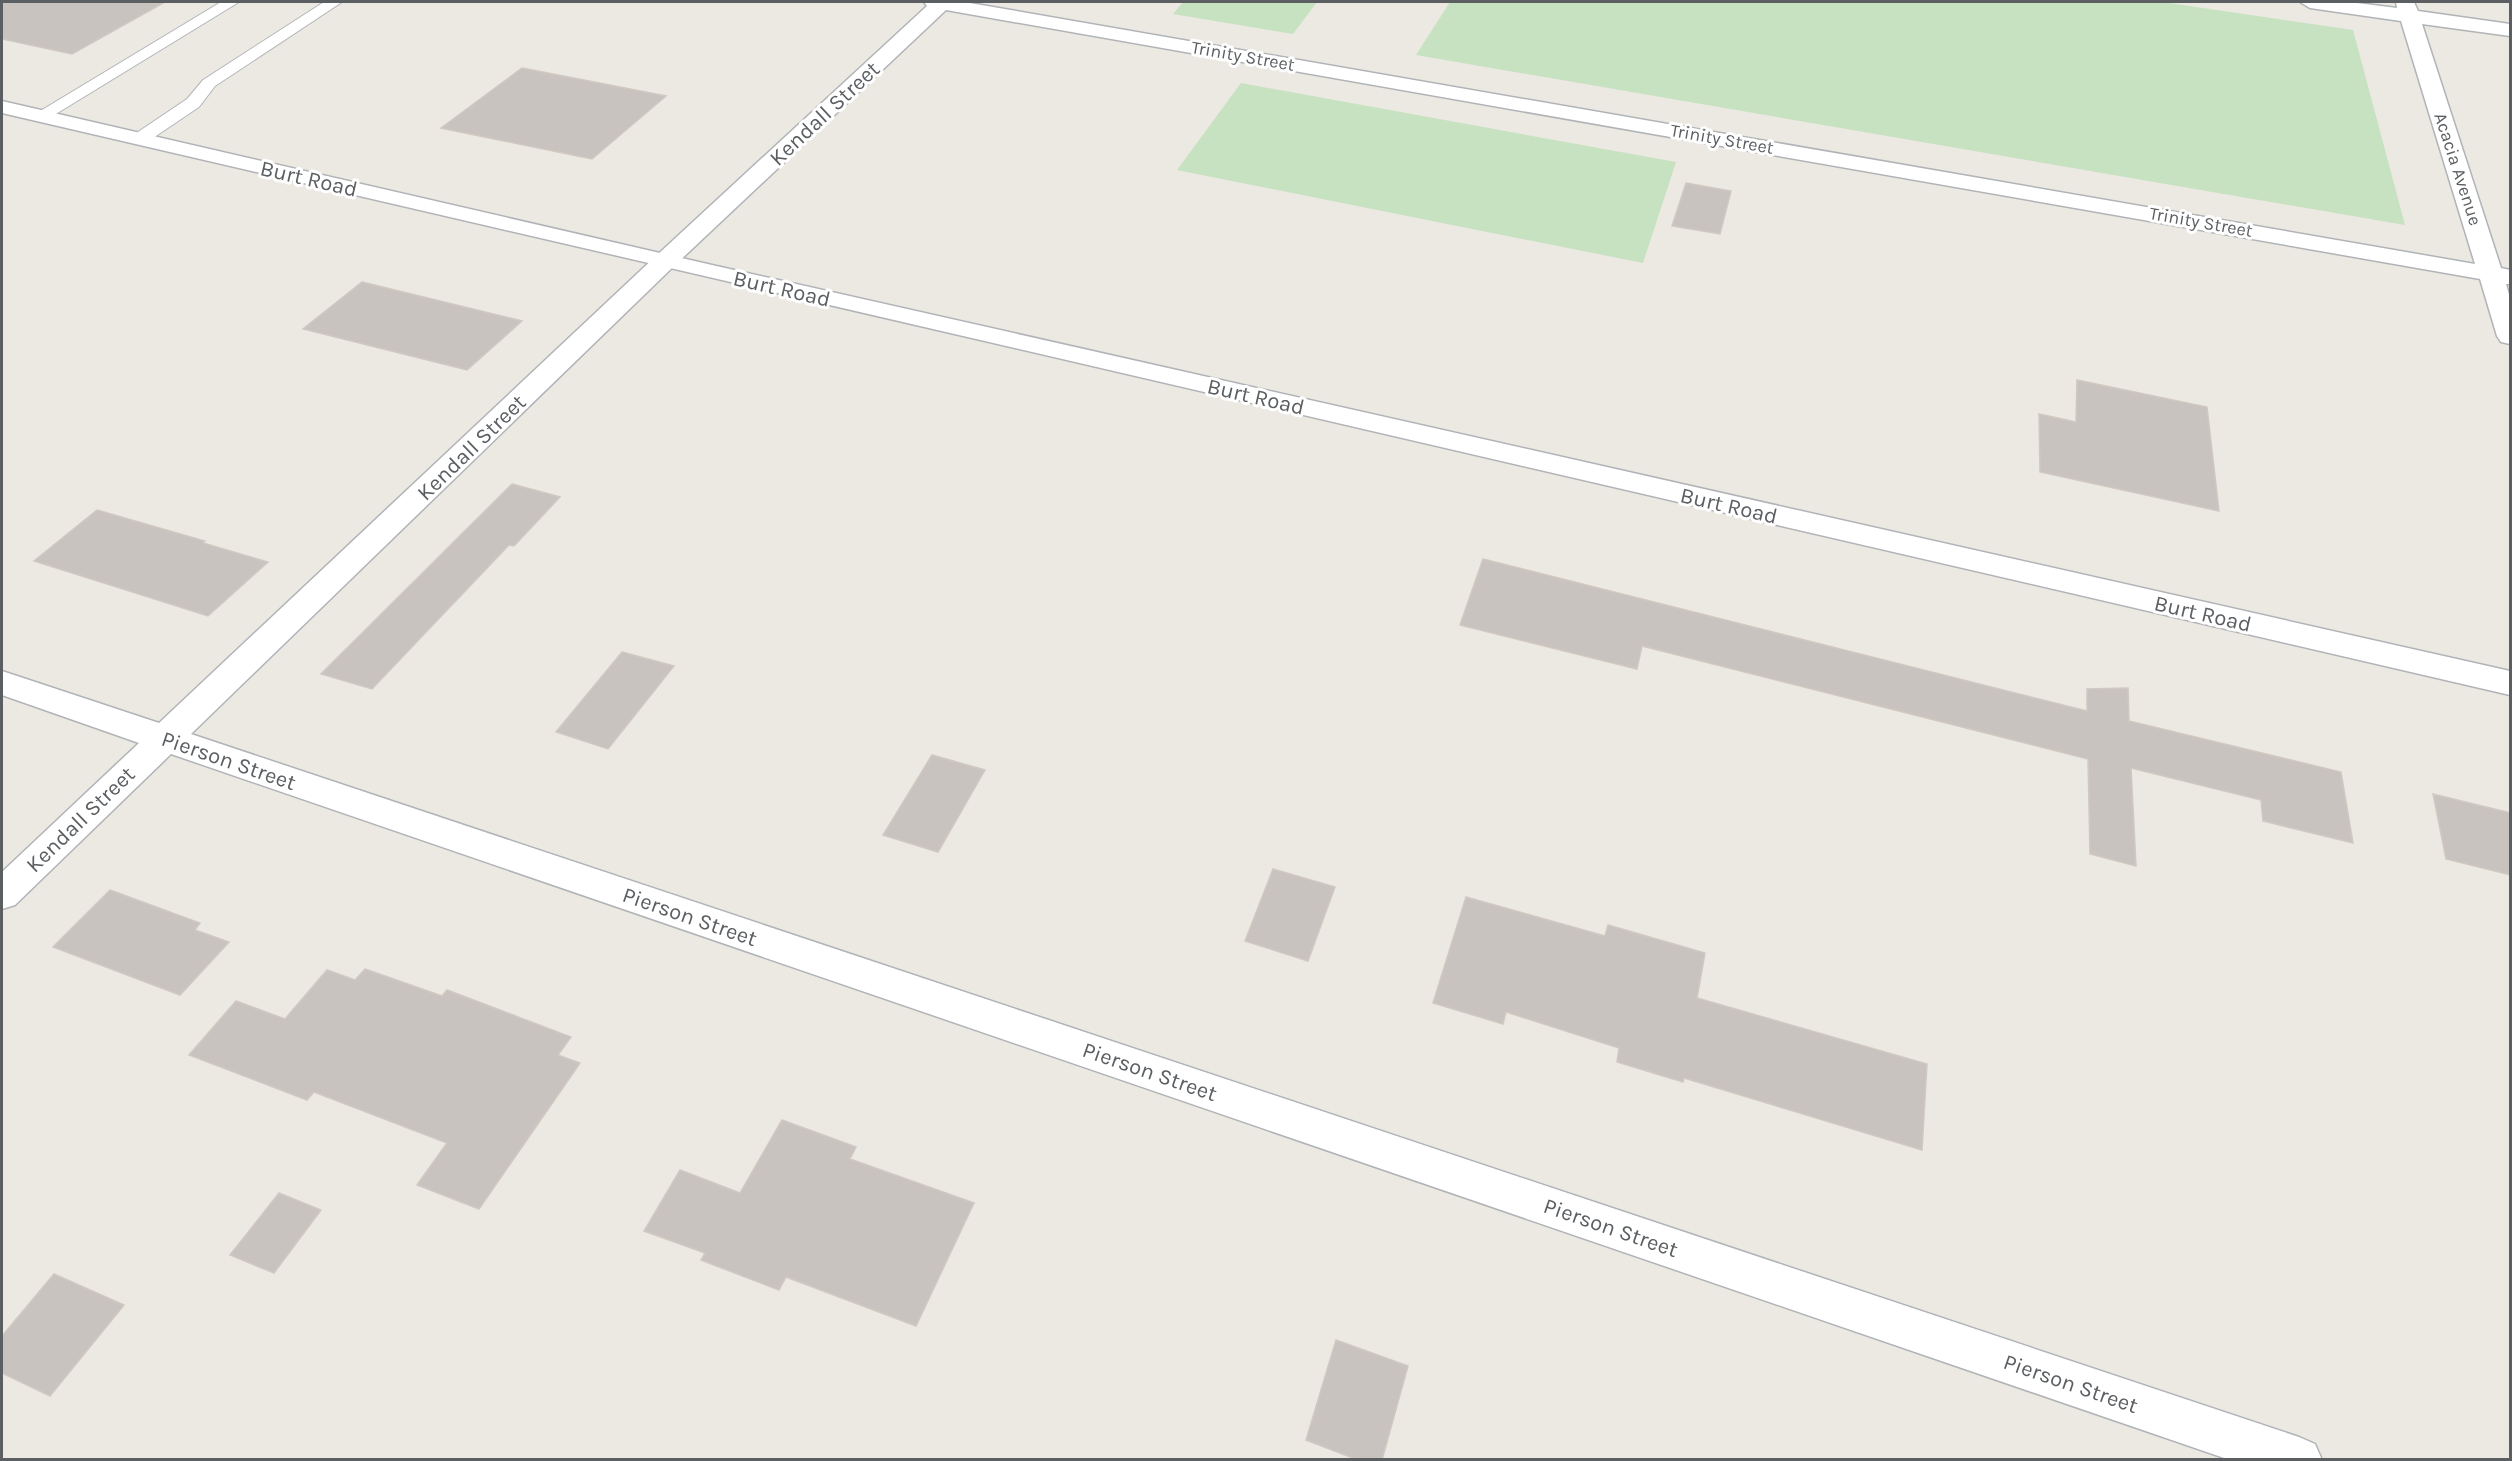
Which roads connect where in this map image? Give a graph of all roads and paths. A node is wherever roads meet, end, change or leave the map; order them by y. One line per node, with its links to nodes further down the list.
1 (231, 2): 8 (lane)
2 (334, 2): 9 (lane)
3 (939, 2): 10 (street, Kendall Street); 11 (street, Trinity Street)
4 (2310, 2): 5 (street)
5 (2407, 9): 6 (street); 11 (street, Acacia Avenue)
6 (2511, 30)
7 (2, 107): 8 (street, Burt Road)
8 (40, 116): 9 (street, Burt Road)
9 (141, 138): 10 (street, Burt Road)
10 (666, 261): 14 (street, Burt Road); 15 (street, Kendall Street)
11 (2501, 275): 12 (street, Acacia Avenue)
12 (2511, 336)
13 (2, 682): 15 (street, Pierson Street)
14 (2511, 683)
15 (165, 739): 16 (street, Kendall Street); 17 (street, Pierson Street)
16 (2, 894)
17 (2299, 1460)

